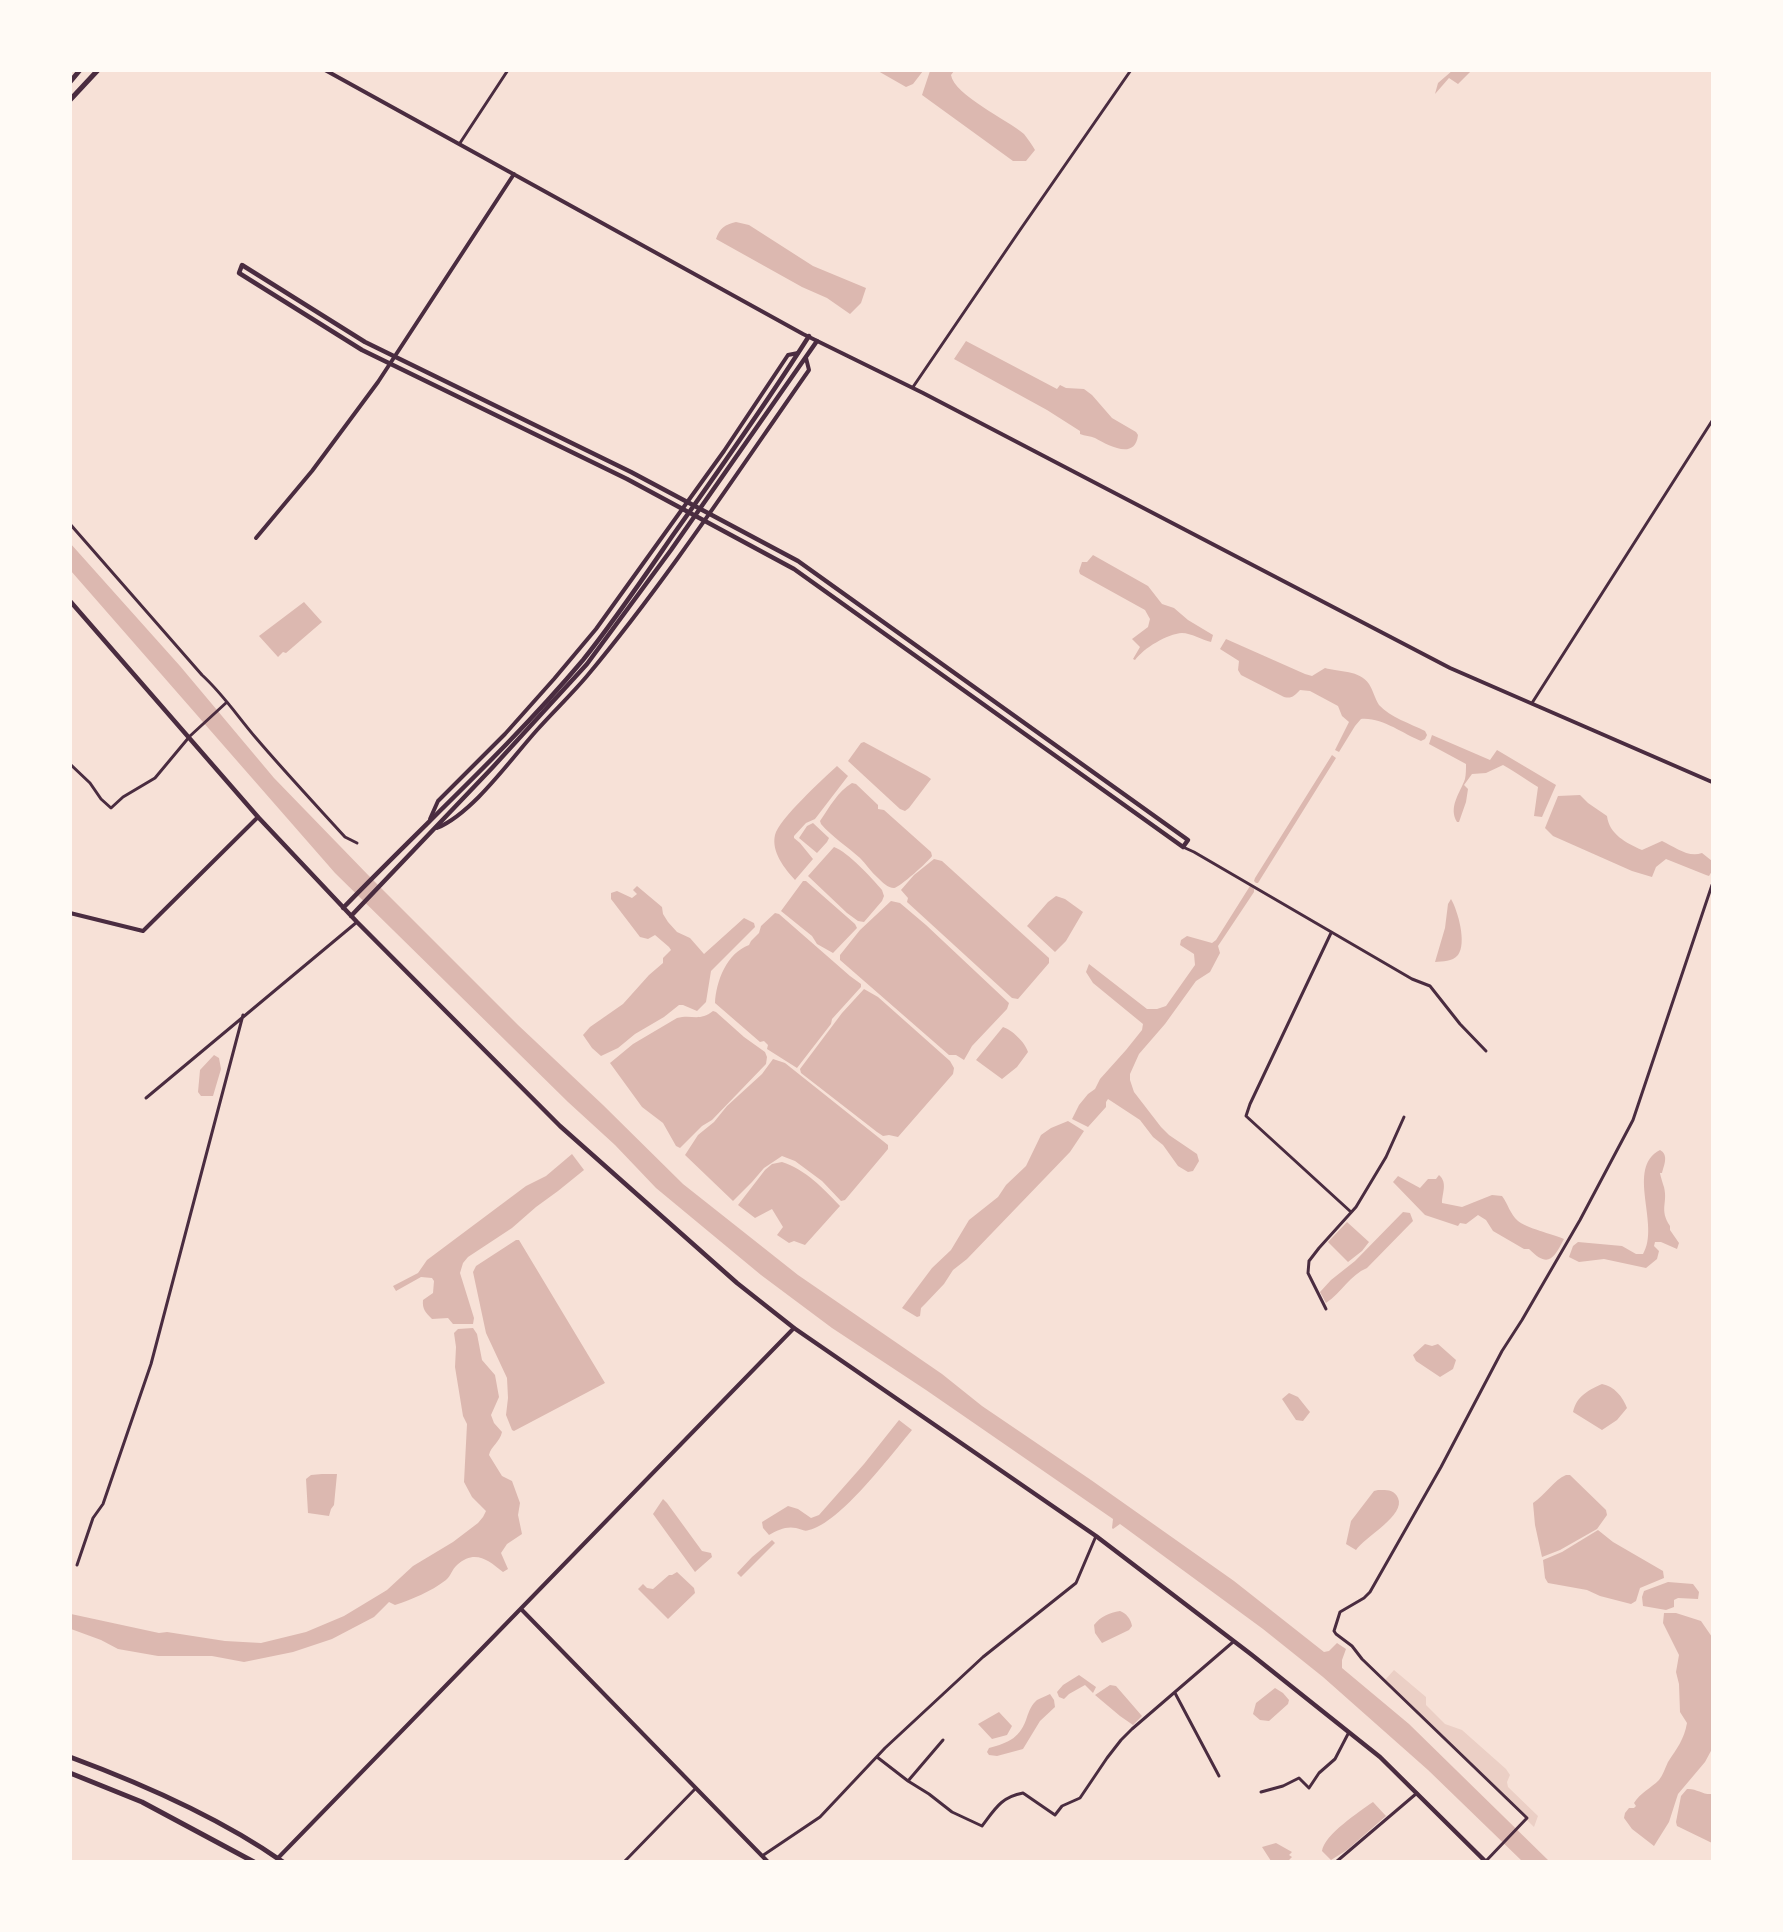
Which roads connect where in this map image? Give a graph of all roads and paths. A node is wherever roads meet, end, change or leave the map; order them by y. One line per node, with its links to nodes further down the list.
1 (80, 70): 6 (main road)
2 (98, 70): 7 (main road)
3 (325, 70): 8 (street)
4 (507, 70): 8 (street)
5 (1131, 70): 16 (street)
6 (70, 82)
7 (70, 100)
8 (460, 143): 9 (street)
9 (514, 174): 10 (street); 13 (street)
10 (808, 336): 11 (street); 12 (main road)
11 (818, 341): 14 (main road); 16 (street)
12 (799, 352): 18 (street); 19 (main road)
13 (395, 357): 15 (street); 15 (main road); 18 (main road)
14 (806, 358): 21 (main road); 23 (street)
15 (390, 364): 20 (main road); 27 (street)
16 (913, 387): 30 (street)
17 (1713, 421): 30 (street)
18 (687, 502): 19 (main road); 20 (street)
19 (694, 506): 21 (main road); 22 (main road)
20 (682, 509): 22 (main road); 35 (street)
21 (700, 509): 23 (main road); 24 (main road)
22 (689, 512): 24 (main road); 35 (main road)
23 (708, 513): 25 (street); 38 (main road)
24 (695, 516): 25 (main road); 36 (main road)
25 (704, 520): 36 (street); 38 (main road)
26 (70, 524): 29 (street)
27 (256, 538)
28 (70, 601): 31 (main road)
29 (227, 702): 31 (street); 37 (street)
30 (1532, 703): 33 (street)
31 (190, 736): 32 (street); 34 (main road)
32 (70, 764)
33 (1713, 782)
34 (258, 817): 40 (main road); 41 (street)
35 (429, 824): 40 (main road)
36 (434, 829): 42 (main road)
37 (357, 843)
38 (1183, 848): 44 (street)
39 (1713, 885): 69 (street)
40 (344, 908): 42 (main road)
41 (70, 913)
42 (351, 916): 43 (main road)
43 (357, 922): 45 (street); 51 (main road)
44 (1331, 933): 46 (street); 49 (street)
45 (243, 1015): 47 (street); 53 (street)
46 (1486, 1051)
47 (146, 1098)
48 (1404, 1117): 49 (street)
49 (1351, 1212): 50 (street)
50 (1326, 1309)
51 (794, 1328): 52 (main road); 54 (street)
52 (1096, 1536): 55 (main road); 60 (street)
53 (77, 1565)
54 (522, 1610): 64 (street); 68 (street)
55 (1234, 1641): 56 (street); 57 (main road)
56 (1175, 1692): 62 (street); 63 (street)
57 (1349, 1731): 65 (street); 66 (main road)
58 (943, 1740): 63 (street)
59 (70, 1757): 68 (main road)
60 (877, 1757): 63 (street); 67 (street)
61 (70, 1773): 70 (main road)
62 (1219, 1776)
63 (908, 1781)
64 (696, 1788): 67 (street); 71 (street)
65 (1261, 1792)
66 (1417, 1793): 69 (main road); 73 (street)
67 (762, 1856): 72 (street)
68 (279, 1860)
69 (1486, 1861)
70 (254, 1862)
71 (624, 1862)
72 (768, 1862)
73 (1336, 1862)

